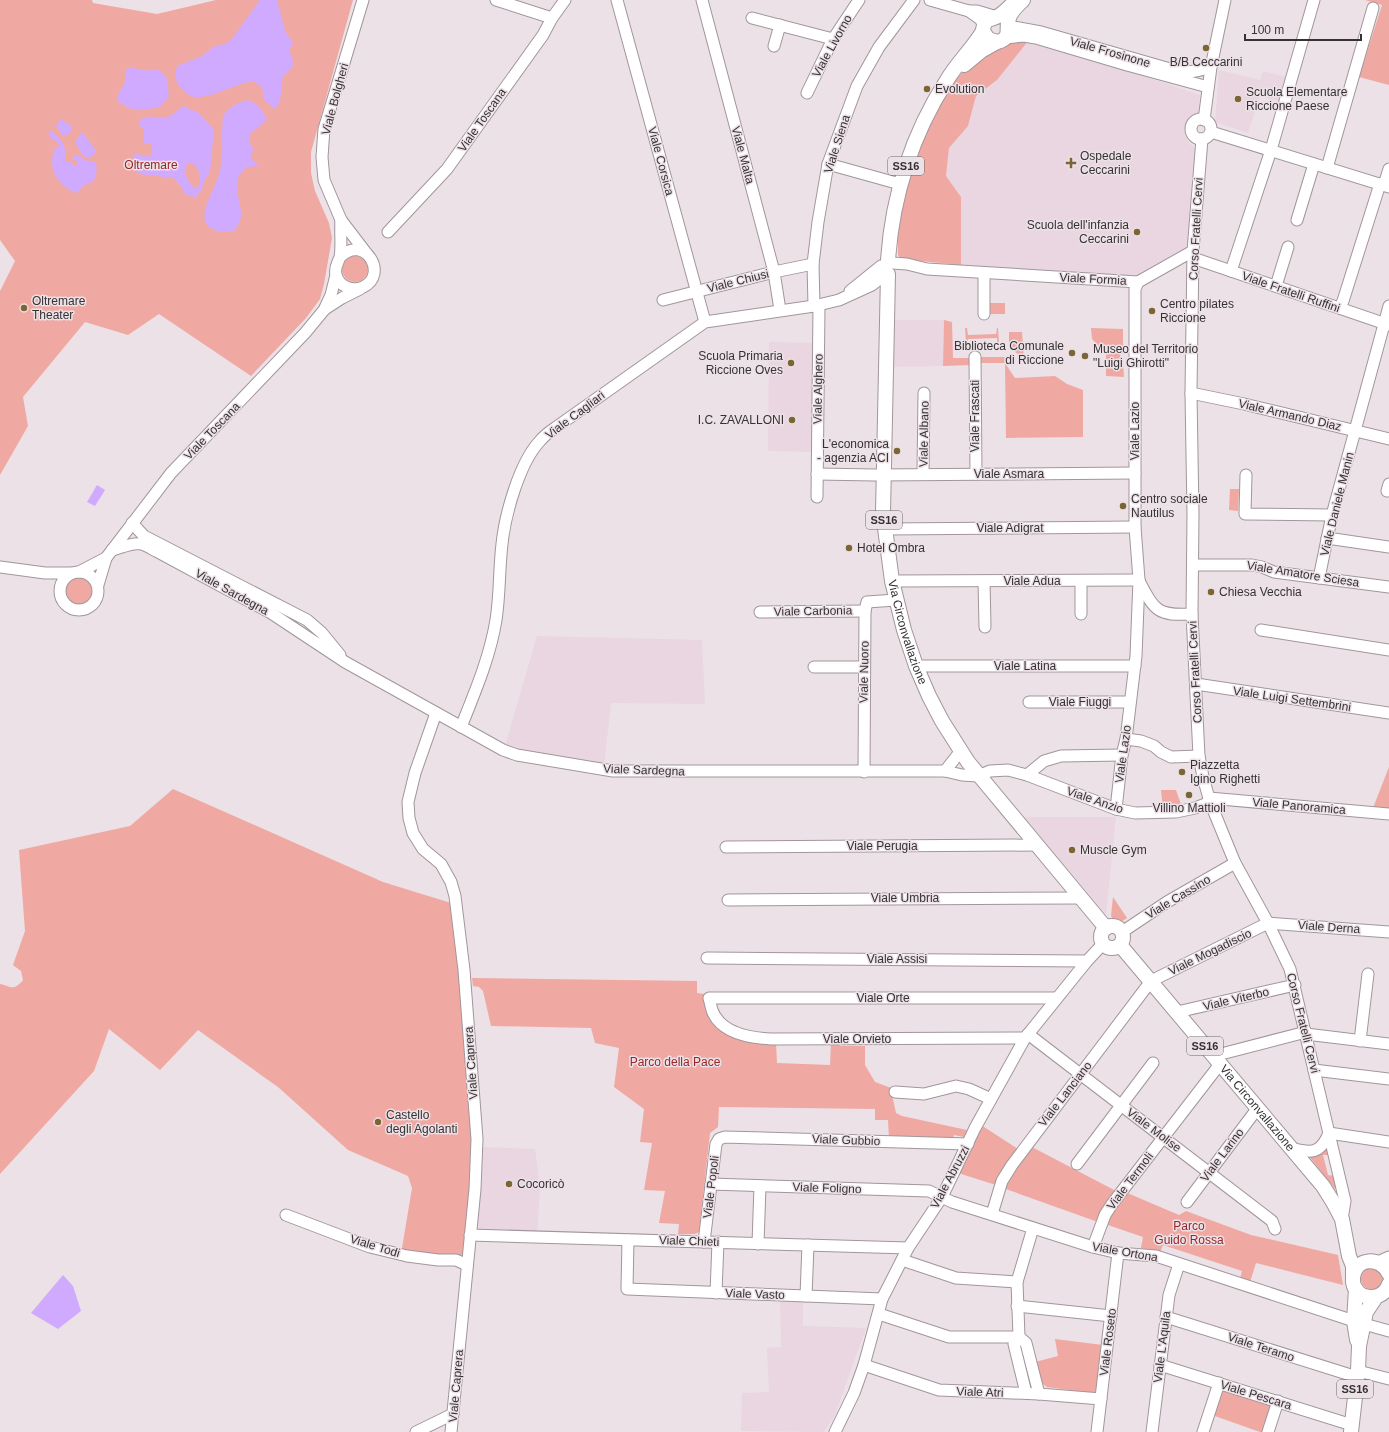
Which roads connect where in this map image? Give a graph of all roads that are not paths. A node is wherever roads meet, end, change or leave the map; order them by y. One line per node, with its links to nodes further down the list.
1 (363, 0): 36 (street, Viale Bolgheri)
2 (496, 0): 16 (street)
3 (566, 0): 16 (street, Viale Toscana)
4 (617, 0): 52 (street, Viale Corsica)
5 (702, 0): 46 (street, Viale Malta)
6 (858, 0): 21 (street, Viale Livorno)
7 (914, 0): 30 (street, Viale Siena)
8 (930, 0): 14 (street)
9 (1017, 0): 15 (main road, Via Circonvallazione / SS16)
10 (1023, 0): 20 (main road)
11 (1225, 0): 23 (street)
12 (1314, 0): 29 (street)
13 (1373, 8): 32 (street)
14 (969, 11): 15 (street); 19 (street)
15 (997, 17): 19 (main road, Via Circonvallazione / SS16); 20 (main road)
16 (552, 18): 38 (street, Viale Toscana)
17 (752, 18): 18 (street)
18 (780, 25): 21 (street); 22 (street)
19 (984, 28): 20 (main road); 24 (main road, Via Circonvallazione / SS16)
20 (1004, 35): 23 (street, Viale Frosinone); 24 (main road, Via Circonvallazione / SS16); 25 (street, Viale Frosinone)
21 (833, 39): 26 (street, Viale Livorno)
22 (774, 46)
23 (1211, 67): 25 (street)
24 (947, 79): 34 (main road, Via Circonvallazione / SS16)
25 (1208, 87): 27 (street)
26 (807, 93)
27 (1204, 120): 28 (street); 28 (street)
28 (1206, 135): 29 (street); 41 (street, Corso Fratelli Cervi)
29 (1271, 150): 31 (street); 45 (street)
30 (828, 164): 34 (street); 43 (street, Viale Siena)
31 (1314, 164): 32 (street); 37 (street)
32 (1327, 168): 35 (street)
33 (1389, 169): 35 (street)
34 (900, 184): 44 (main road, Via Circonvallazione / SS16)
35 (1384, 186): 56 (street)
36 (341, 220): 40 (street, Viale Bolgheri); 42 (street, Viale Bolgheri)
37 (1297, 220)
38 (388, 232)
39 (1288, 247): 50 (street)
40 (367, 254): 42 (street); 51 (street)
41 (1193, 254): 45 (street, Viale Fratelli Ruffini); 49 (street, Viale Formia); 64 (street, Corso Fratelli Cervi)
42 (340, 257): 48 (street)
43 (814, 264): 46 (street, Viale Chiusi); 54 (street, Viale Siena)
44 (888, 268): 47 (street, Viale Formia); 54 (street, Viale Cagliari); 69 (main road, Via Circonvallazione / SS16)
45 (1230, 271): 50 (street, Viale Fratelli Ruffini)
46 (774, 272): 52 (street, Viale Chiusi); 58 (street, Viale Malta)
47 (984, 273): 49 (street, Viale Formia); 59 (street)
48 (336, 275): 51 (street); 57 (street, Viale Toscana)
49 (1138, 282): 67 (street, Viale Lazio)
50 (1276, 286): 56 (street, Viale Fratelli Ruffini)
51 (364, 287): 57 (street, Viale Toscana)
52 (697, 291): 53 (street, Viale Chiusi); 60 (street, Viale Corsica)
53 (663, 300)
54 (816, 305): 58 (street, Viale Cagliari); 68 (street, Viale Alghero)
55 (1389, 306): 61 (street, Viale Daniele Manin)
56 (1340, 308): 61 (street, Viale Fratelli Ruffini)
57 (324, 310): 75 (street, Viale Toscana)
58 (780, 310): 60 (street, Viale Cagliari)
59 (984, 314)
60 (705, 322): 111 (street, Viale Cagliari)
61 (1386, 324): 65 (street, Viale Daniele Manin)
62 (974, 357): 71 (street, Viale Frascati)
63 (924, 393): 70 (street, Viale Albano)
64 (1191, 393): 65 (street, Viale Armando Diaz); 81 (street, Corso Fratelli Cervi)
65 (1355, 431): 66 (street, Viale Armando Diaz); 74 (street, Viale Daniele Manin)
66 (1389, 439)
67 (1135, 473): 71 (street, Viale Asmara); 76 (street, Viale Lazio)
68 (817, 474): 69 (street); 73 (street, Viale Alghero)
69 (883, 474): 70 (street, Viale Asmara); 77 (main road, Via Circonvallazione / SS16)
70 (923, 474): 71 (street, Viale Asmara)
71 (976, 474)
72 (1246, 475): 74 (street)
73 (816, 497)
74 (1332, 515): 78 (street, Viale Daniele Manin)
75 (132, 523): 80 (street, Viale Toscana); 101 (street, Viale Sardegna)
76 (1135, 527): 77 (street, Viale Adigrat); 87 (street, Viale Lazio)
77 (885, 529): 88 (main road, Via Circonvallazione / SS16)
78 (1327, 538): 79 (street); 85 (street, Viale Daniele Manin)
79 (1389, 547)
80 (109, 554): 84 (street, Viale Toscana); 90 (street, Viale Toscana); 101 (street, Viale Sardegna)
81 (1194, 565): 85 (street, Viale Amatore Sciesa); 97 (street, Corso Fratelli Cervi)
82 (0, 566): 83 (street)
83 (45, 573): 84 (street); 92 (street)
84 (76, 573): 90 (street); 92 (street)
85 (1319, 578): 91 (street, Viale Amatore Sciesa)
86 (1081, 580): 87 (street, Viale Adua); 89 (street, Viale Adua); 96 (street)
87 (1139, 580): 97 (street, Viale Lazio); 103 (street, Viale Lazio)
88 (892, 581): 89 (street, Viale Adua); 93 (main road, Via Circonvallazione / SS16)
89 (984, 581): 98 (street)
90 (98, 585): 92 (street)
91 (1389, 587)
92 (60, 590)
93 (896, 600): 94 (street); 102 (main road, Via Circonvallazione / SS16)
94 (865, 610): 95 (street, Viale Carbonia); 105 (street, Viale Nuoro)
95 (760, 612)
96 (1081, 614)
97 (1192, 614): 106 (street, Corso Fratelli Cervi)
98 (985, 627)
99 (1261, 630): 100 (street)
100 (1389, 650)
101 (345, 662): 109 (street, Viale Sardegna)
102 (916, 666): 103 (street, Viale Latina); 113 (main road, Via Circonvallazione / SS16)
103 (1135, 666): 108 (street, Viale Lazio)
104 (814, 667): 105 (street)
105 (864, 667): 117 (street, Viale Nuoro)
106 (1196, 684): 110 (street, Viale Luigi Settembrini); 115 (street, Corso Fratelli Cervi)
107 (1029, 702): 108 (street, Viale Fiuggi)
108 (1130, 702): 112 (street, Viale Lazio)
109 (436, 713): 111 (street, Viale Sardegna); 171 (street, Viale Caprera)
110 (1389, 713)
111 (461, 727): 117 (street, Viale Sardegna)
112 (1126, 739): 114 (street, Viale Lazio); 115 (street)
113 (960, 752): 116 (street); 119 (main road, Via Circonvallazione / SS16)
114 (1122, 756): 118 (street); 121 (street, Viale Lazio)
115 (1199, 756): 120 (street, Corso Fratelli Cervi)
116 (945, 771): 117 (street, Viale Sardegna); 119 (street, Viale Sardegna)
117 (864, 772)
118 (1027, 775): 119 (street, Viale Anzio); 121 (street, Viale Anzio)
119 (978, 776): 123 (main road, Via Circonvallazione / SS16)
120 (1210, 800): 121 (street, Viale Anzio); 122 (street, Viale Panoramica); 125 (street, Corso Fratelli Cervi)
121 (1116, 809)
122 (1389, 814)
123 (1037, 845): 124 (street, Viale Perugia); 126 (main road, Via Circonvallazione / SS16)
124 (726, 847)
125 (1235, 864): 128 (street, Corso Fratelli Cervi); 131 (street, Viale Cassino)
126 (1081, 898): 127 (street, Viale Umbria); 129 (main road, Via Circonvallazione / SS16)
127 (728, 900)
128 (1268, 923): 130 (street, Viale Derna); 136 (street, Viale Mogadiscio); 137 (street, Corso Fratelli Cervi)
129 (1106, 928): 131 (main road); 132 (main road)
130 (1389, 932)
131 (1121, 939): 132 (main road); 136 (main road, Via Circonvallazione / SS16)
132 (1104, 945): 134 (street, Viale Abruzzi)
133 (707, 958): 134 (street, Viale Assisi)
134 (1087, 961): 139 (street, Viale Abruzzi)
135 (1368, 974): 143 (street)
136 (1151, 981): 140 (main road, Via Circonvallazione / SS16); 148 (street, Viale Lanciano)
137 (1295, 986): 140 (street, Viale Viterbo); 141 (street, Corso Fratelli Cervi)
138 (709, 998): 139 (street, Viale Orte); 142 (street, Viale Orvieto)
139 (1056, 998): 142 (street, Viale Abruzzi)
140 (1177, 1012): 145 (main road, Via Circonvallazione / SS16)
141 (1306, 1033): 143 (street); 145 (street); 147 (street, Corso Fratelli Cervi)
142 (1026, 1036): 148 (street, Viale Molise); 151 (street, Viale Abruzzi)
143 (1360, 1041): 144 (street)
144 (1389, 1044)
145 (1222, 1058): 153 (main road, Via Circonvallazione / SS16); 156 (street, Viale Termoli)
146 (1153, 1063): 152 (street)
147 (1314, 1070): 149 (street); 154 (street, Corso Fratelli Cervi)
148 (1080, 1074): 152 (street, Viale Molise); 166 (street, Viale Lanciano)
149 (1389, 1079)
150 (895, 1092): 151 (street)
151 (991, 1099): 158 (street, Viale Abruzzi)
152 (1122, 1106): 156 (street, Viale Molise); 160 (street)
153 (1257, 1109): 159 (main road, Via Circonvallazione / SS16); 161 (street, Viale Larino)
154 (1329, 1133): 157 (street); 159 (street); 168 (street, Corso Fratelli Cervi)
155 (725, 1137): 158 (street, Viale Gubbio); 162 (street, Viale Popoli)
156 (1163, 1137): 161 (street, Viale Molise); 178 (street, Viale Termoli)
157 (1389, 1142)
158 (968, 1144): 164 (street, Viale Abruzzi)
159 (1290, 1148): 168 (main road, Via Circonvallazione / SS16)
160 (1077, 1164)
161 (1209, 1172): 165 (street, Viale Larino); 170 (street, Viale Molise)
162 (711, 1184): 163 (street, Viale Foligno); 173 (street, Viale Popoli)
163 (760, 1186): 164 (street, Viale Foligno); 175 (street)
164 (942, 1197): 166 (street, Viale Ortona); 179 (street, Viale Abruzzi)
165 (1187, 1202)
166 (992, 1214): 169 (street, Viale Ortona)
167 (286, 1215): 184 (street, Viale Todi)
168 (1342, 1219): 177 (main road, SS16)
169 (1033, 1228): 178 (street, Viale Ortona); 186 (street)
170 (1275, 1229)
171 (470, 1235): 172 (street, Viale Chieti); 184 (street, Viale Caprera)
172 (628, 1240): 173 (street, Viale Chieti); 189 (street, Viale Vasto)
173 (704, 1242): 174 (street, Viale Chieti)
174 (718, 1242): 175 (street, Viale Chieti); 189 (street)
175 (758, 1244): 176 (street, Viale Chieti)
176 (808, 1245): 179 (street, Viale Chieti); 190 (street)
177 (1348, 1245): 182 (main road); 187 (main road, SS16)
178 (1093, 1247): 180 (street, Viale Ortona)
179 (908, 1248): 181 (street, Viale Abruzzi)
180 (1118, 1253): 183 (street, Viale Ortona); 194 (street, Viale Roseto)
181 (902, 1260): 186 (street); 191 (street, Viale Abruzzi)
182 (1378, 1260): 185 (main road); 187 (main road)
183 (1179, 1264): 195 (street, Viale L'Aquila); 196 (street, Viale Ortona)
184 (467, 1265): 208 (street, Viale Caprera)
185 (1389, 1274)
186 (1017, 1282): 192 (street)
187 (1354, 1283): 188 (main road); 196 (main road, SS16)
188 (1384, 1292): 196 (main road, SS16)
189 (716, 1293): 190 (street, Viale Vasto)
190 (806, 1296): 191 (street, Viale Vasto)
191 (882, 1299): 193 (street, Viale Abruzzi)
192 (1017, 1306): 194 (street); 198 (street)
193 (879, 1314): 198 (street); 200 (street, Viale Abruzzi)
194 (1111, 1316): 206 (street, Viale Roseto)
195 (1166, 1317): 199 (street, Viale L'Aquila); 201 (street, Viale Teramo)
196 (1359, 1322): 197 (street, Viale Ortona); 201 (main road, SS16)
197 (1389, 1331)
198 (1019, 1337): 204 (street); 205 (street)
199 (1160, 1364): 203 (street, Viale Pescara); 214 (street, Viale L'Aquila)
200 (864, 1365): 204 (street, Viale Atri); 212 (street, Viale Abruzzi)
201 (1357, 1374): 202 (street, Viale Teramo); 209 (main road, SS16)
202 (1389, 1379)
203 (1219, 1383): 207 (street, Viale Pescara); 215 (street)
204 (1026, 1394): 205 (street, Viale Atri)
205 (1039, 1394): 206 (street, Viale Atri)
206 (1101, 1399): 213 (street, Viale Roseto)
207 (1278, 1401): 209 (street, Viale Pescara); 216 (street)
208 (453, 1414): 210 (street); 211 (street, Viale Caprera)
209 (1352, 1428)
210 (416, 1432)
211 (451, 1432)
212 (835, 1432)
213 (1098, 1432)
214 (1152, 1432)
215 (1203, 1432)
216 (1268, 1432)

